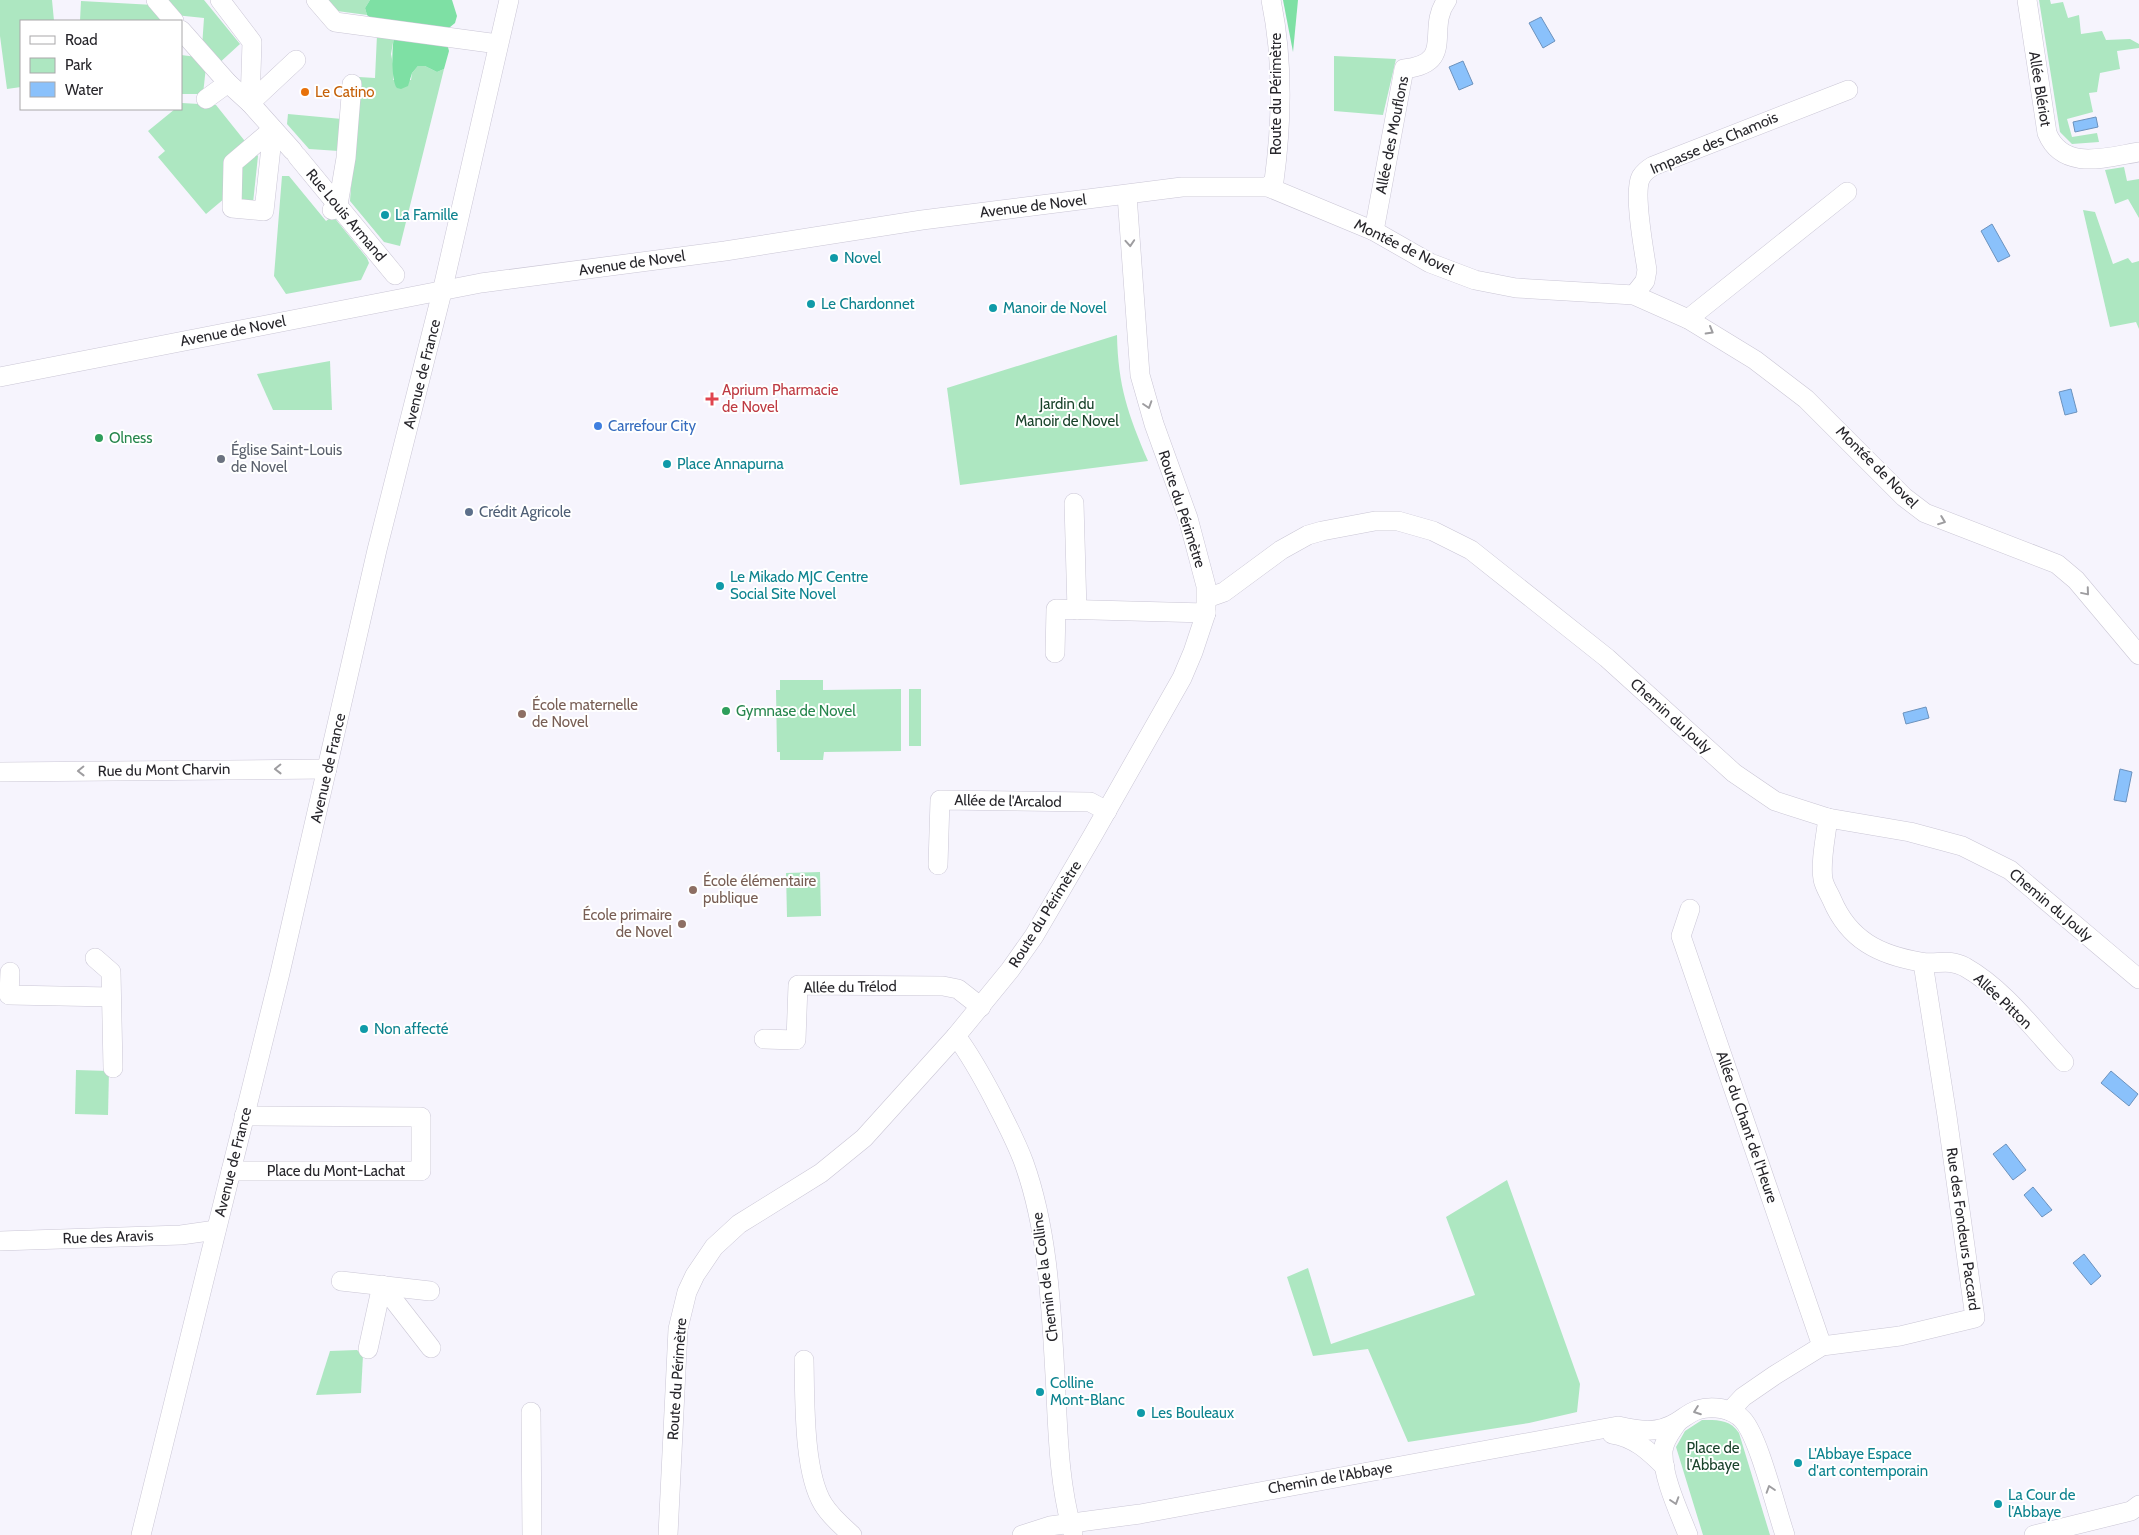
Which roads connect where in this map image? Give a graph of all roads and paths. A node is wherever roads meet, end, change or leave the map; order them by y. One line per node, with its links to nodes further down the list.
1 (156, 0): 8 (street)
2 (316, 0): 10 (street)
3 (509, 0): 10 (street, Avenue de France)
4 (1271, 0): 19 (street, Route du Périmètre)
5 (1447, 0): 23 (street, Allée des Mouflons)
6 (2027, 0): 18 (street, Allée Blériot)
7 (230, 5): 16 (street)
8 (173, 20)
9 (182, 31): 12 (street, Rue Louis Armand)
10 (498, 44): 25 (street, Avenue de France)
11 (296, 60): 16 (street)
12 (228, 83): 15 (street); 16 (street, Rue Louis Armand)
13 (352, 84): 22 (street)
14 (1848, 90): 26 (street, Impasse des Chamois)
15 (206, 100)
16 (250, 103): 17 (street, Rue Louis Armand)
17 (273, 129): 17 (street); 22 (street, Rue Louis Armand)
18 (2139, 152)
19 (1268, 187): 21 (street, Avenue de Novel); 23 (street, Montée de Novel)
20 (1847, 192): 27 (street)
21 (1127, 195): 25 (street, Avenue de Novel); 30 (street, Route du Périmètre, one-way to 30)
22 (334, 209): 24 (street, Rue Louis Armand)
23 (1374, 231): 26 (street, Montée de Novel)
24 (395, 275)
25 (442, 292): 28 (street, Avenue de Novel); 34 (street, Avenue de France)
26 (1634, 295): 27 (street, Montée de Novel)
27 (1688, 319): 33 (street, Montée de Novel, one-way to 33)
28 (0, 377)
29 (1074, 503): 31 (street)
30 (1206, 606): 31 (street); 36 (street, Route du Périmètre); 37 (street, Chemin du Jouly)
31 (1077, 610): 32 (street)
32 (1055, 653)
33 (2139, 655)
34 (327, 768): 35 (street, Rue du Mont Charvin, one-way to 35); 50 (street, Avenue de France)
35 (0, 772)
36 (1107, 811): 38 (street, Allée de l'Arcalod); 45 (street, Route du Périmètre)
37 (1828, 818): 41 (street, Allée Pitton); 43 (street, Chemin du Jouly)
38 (938, 865)
39 (1690, 908): 57 (street, Allée du Chant de l'Heure)
40 (96, 958): 44 (street)
41 (1923, 963): 48 (street, Allée Pitton); 57 (street, Rue des Fondeurs Paccard)
42 (10, 972): 44 (street)
43 (2139, 979)
44 (112, 998): 49 (street)
45 (981, 1006): 46 (street, Route du Périmètre); 47 (street, Allée du Trélod)
46 (956, 1036): 67 (street, Chemin de la Colline); 70 (street, Route du Périmètre)
47 (764, 1039)
48 (2064, 1062)
49 (113, 1068)
50 (244, 1116): 51 (street, Avenue de France); 51 (street, Place du Mont-Lachat)
51 (230, 1171): 52 (street, Avenue de France)
52 (216, 1230): 53 (street, Rue des Aravis); 68 (street, Avenue de France)
53 (0, 1241)
54 (341, 1281): 55 (street)
55 (382, 1285): 56 (street); 58 (street); 59 (street)
56 (430, 1291)
57 (1822, 1346): 61 (street, Rue des Fondeurs Paccard)
58 (431, 1348)
59 (368, 1349)
60 (804, 1360): 71 (street)
61 (1730, 1411): 63 (street, Chemin de l'Abbaye, one-way to 63); 74 (street, one-way to 61)
62 (531, 1412): 69 (street)
63 (1677, 1423): 64 (street, Chemin de l'Abbaye); 65 (street, Chemin de l'Abbaye)
64 (1590, 1432): 65 (street, Chemin de l'Abbaye); 67 (street, Chemin de l'Abbaye)
65 (1664, 1467): 73 (street, Chemin de l'Abbaye, one-way to 73)
66 (2136, 1514): 75 (street)
67 (1072, 1529): 72 (street, Chemin de l'Abbaye)
68 (142, 1535)
69 (532, 1535)
70 (668, 1535)
71 (852, 1535)
72 (1022, 1535)
73 (1688, 1535)
74 (1785, 1535)
75 (2034, 1535)

